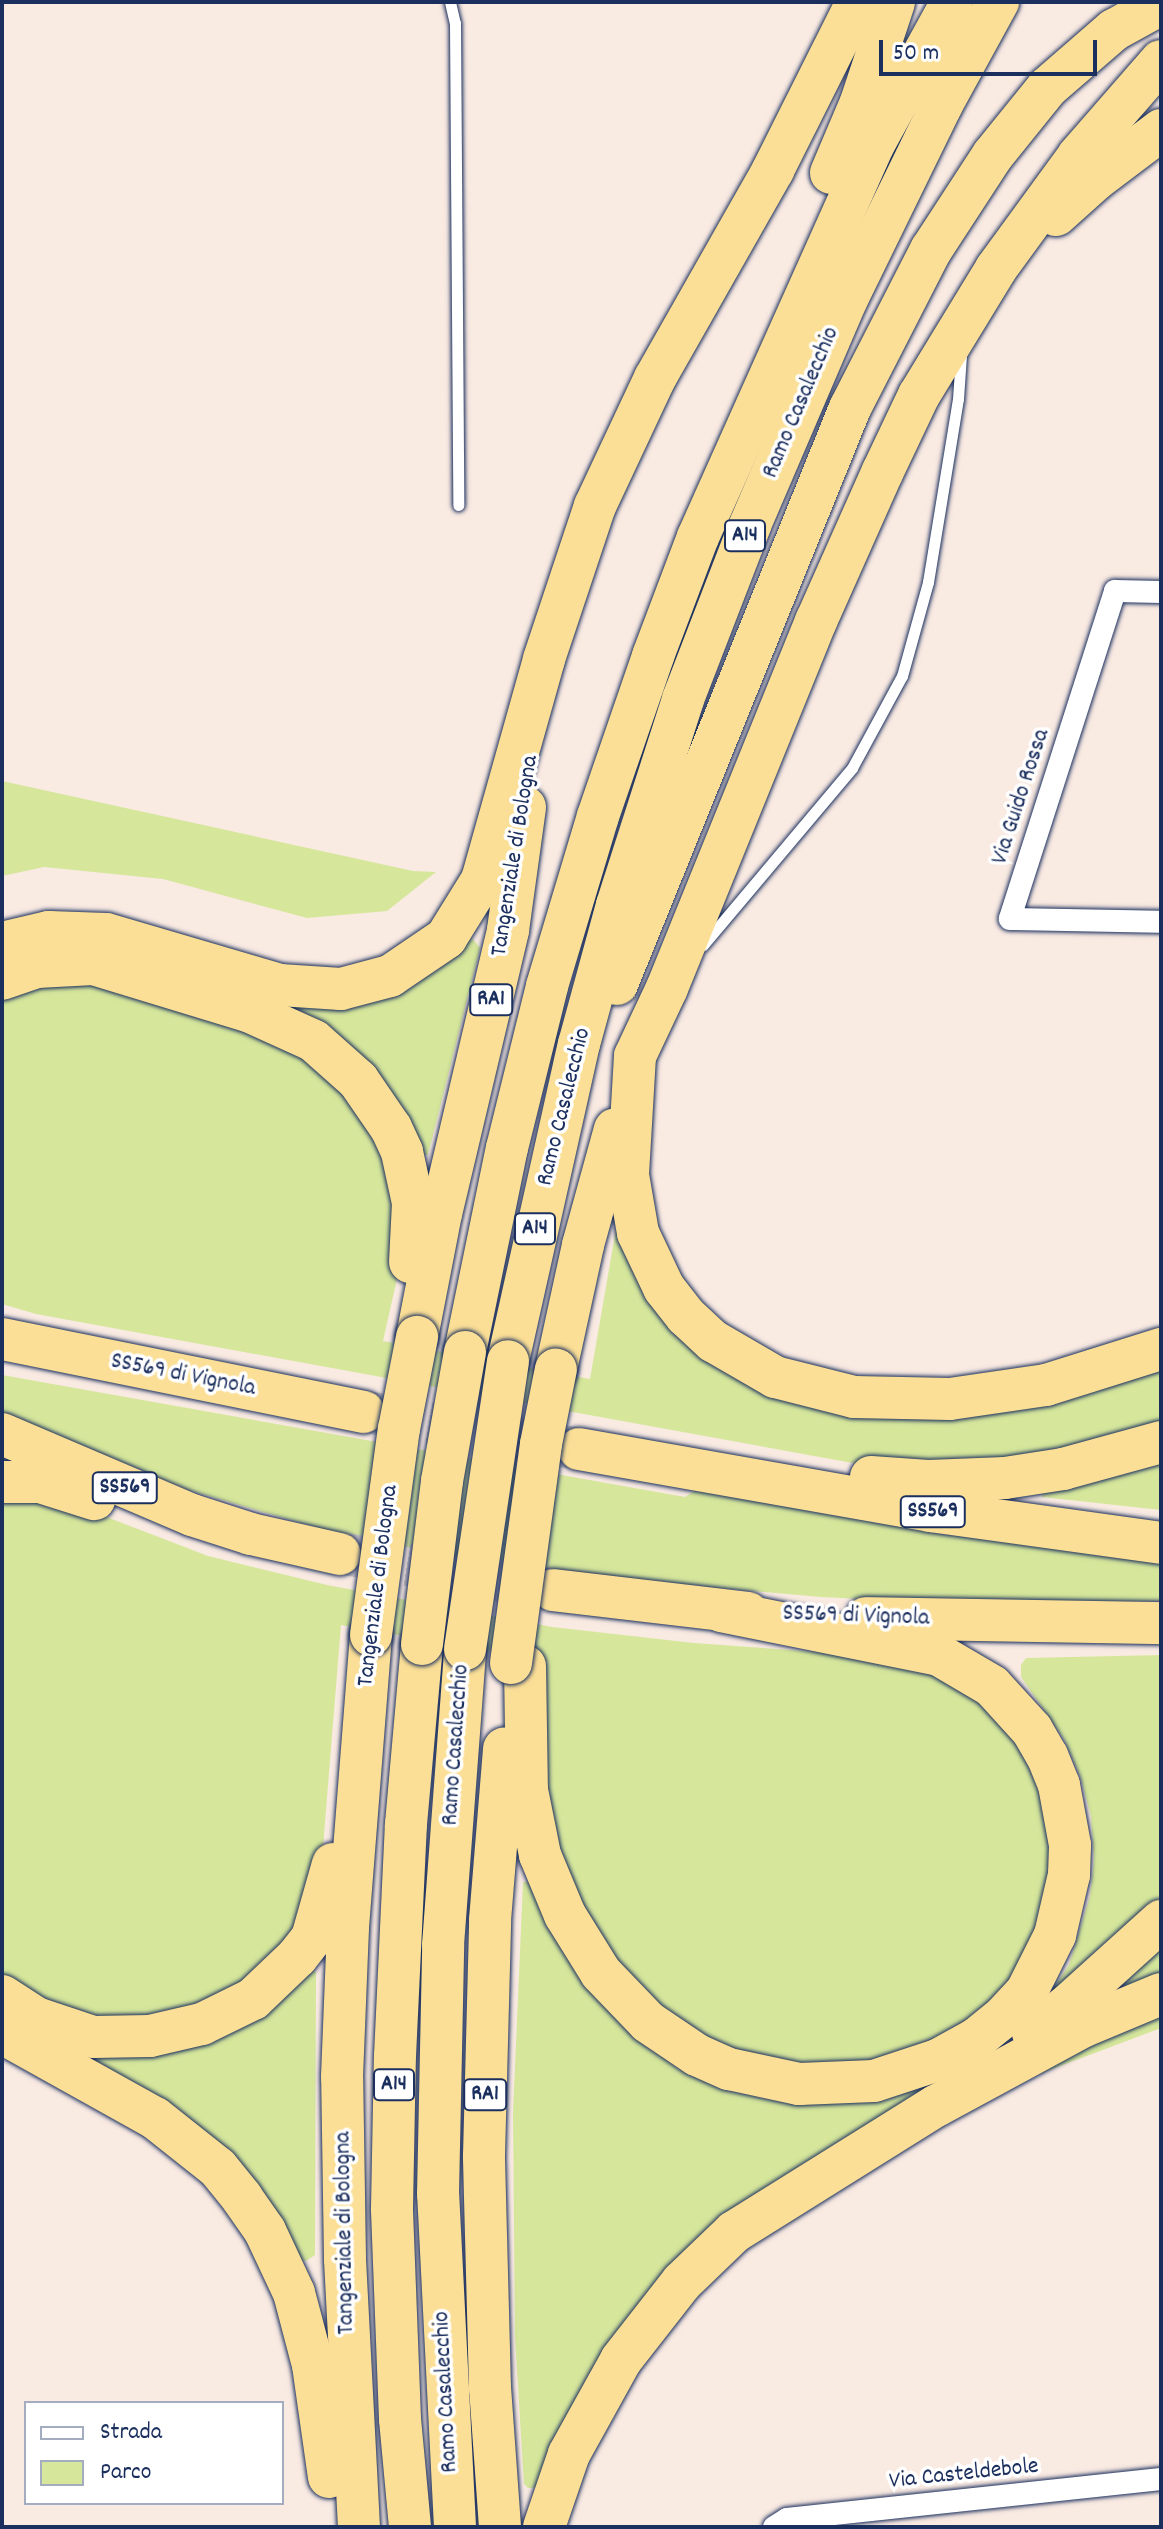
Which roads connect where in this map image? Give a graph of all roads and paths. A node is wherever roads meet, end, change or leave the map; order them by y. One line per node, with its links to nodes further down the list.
1 (450, 2): 13 (lane)
2 (831, 2): 10 (highway)
3 (857, 2): 10 (highway)
4 (894, 2): 14 (highway)
5 (952, 2): 14 (highway, Ramo Casalecchio / A14)
6 (998, 2): 22 (highway, Ramo Casalecchio / A14)
7 (1154, 7): 22 (highway)
8 (1161, 61): 11 (highway)
9 (1161, 130): 11 (highway)
10 (773, 170): 16 (highway, RA1)
11 (996, 269): 12 (highway)
12 (963, 325): 20 (highway); 20 (lane)
13 (458, 505)
14 (698, 537): 50 (highway, Ramo Casalecchio / A14, bridge)
15 (1161, 592): 17 (street, Via Guido Rossa)
16 (544, 659): 18 (highway); 24 (highway, Tangenziale di Bologna / RA1)
17 (1161, 922)
18 (2, 943)
19 (2, 979): 24 (highway)
20 (667, 988): 21 (highway)
21 (635, 1056): 26 (highway); 40 (highway, bridge)
22 (566, 1099): 51 (highway, Ramo Casalecchio / A14, bridge)
23 (2, 1315): 27 (highway)
24 (411, 1337): 28 (highway, Tangenziale di Bologna / RA1, bridge)
25 (2, 1339): 27 (highway, SS569 di Vignola)
26 (1161, 1349)
27 (152, 1371): 28 (highway, SS569 di Vignola)
28 (382, 1420): 41 (highway, Tangenziale di Bologna / RA1, bridge)
29 (2, 1434): 34 (highway, SS569)
30 (1161, 1442): 32 (highway)
31 (579, 1449): 32 (highway, SS569)
32 (705, 1472): 35 (highway, SS569)
33 (2, 1482): 34 (highway)
34 (251, 1534): 36 (highway, SS569)
35 (1161, 1543)
36 (340, 1554)
37 (553, 1590): 38 (highway, SS569 di Vignola)
38 (721, 1611): 39 (highway, SS569 di Vignola); 40 (highway)
39 (1161, 1623)
40 (518, 1665): 52 (highway, RA1)
41 (362, 1729): 44 (highway); 49 (highway, Tangenziale di Bologna / RA1)
42 (1161, 1921): 46 (highway)
43 (1161, 1994): 46 (highway)
44 (2, 1996)
45 (2, 2033): 48 (highway)
46 (936, 2106): 53 (highway)
47 (1161, 2479): 54 (street, Via Casteldebole)
48 (334, 2527)
49 (359, 2527)
50 (410, 2527)
51 (455, 2527)
52 (500, 2527)
53 (544, 2527)
54 (774, 2527)

